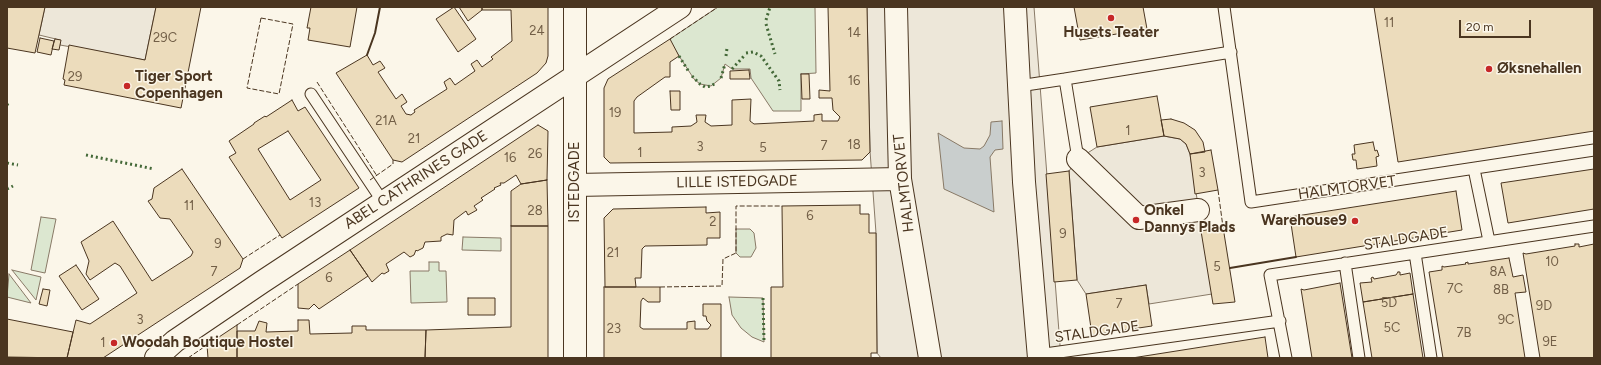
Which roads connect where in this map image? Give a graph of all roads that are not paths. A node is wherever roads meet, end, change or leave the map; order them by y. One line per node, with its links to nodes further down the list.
1 (575, 7): 7 (street, ISTEDGADE)
2 (680, 7): 7 (street, ABEL CATHRINES GADE)
3 (896, 7): 14 (street, HALMTORVET)
4 (1015, 7): 9 (street)
5 (1224, 7): 6 (lane, HALMTORVET)
6 (1231, 52): 8 (lane); 13 (lane, HALMTORVET)
7 (575, 77): 15 (street, ISTEDGADE); 16 (street, ABEL CATHRINES GADE)
8 (1065, 78): 9 (lane); 12 (lane)
9 (1019, 86): 23 (street)
10 (311, 94): 16 (lane)
11 (1594, 150): 13 (lane, HALMTORVET)
12 (1078, 159): 17 (street)
13 (1474, 169): 19 (lane)
14 (900, 179): 15 (street, LILLE ISTEDGADE); 26 (street, HALMTORVET)
15 (575, 185): 25 (street, ISTEDGADE)
16 (383, 202): 24 (street, ABEL CATHRINES GADE)
17 (1198, 210)
18 (1594, 226): 19 (lane, STALDGADE)
19 (1488, 242): 20 (lane, STALDGADE)
20 (1415, 253): 21 (lane, STALDGADE); 29 (lane)
21 (1345, 263): 22 (lane, STALDGADE); 28 (lane)
22 (1280, 321): 23 (lane, STALDGADE); 27 (lane, STALDGADE)
23 (1039, 357)
24 (156, 358)
25 (575, 358)
26 (930, 358)
27 (1286, 358)
28 (1358, 358)
29 (1431, 358)

